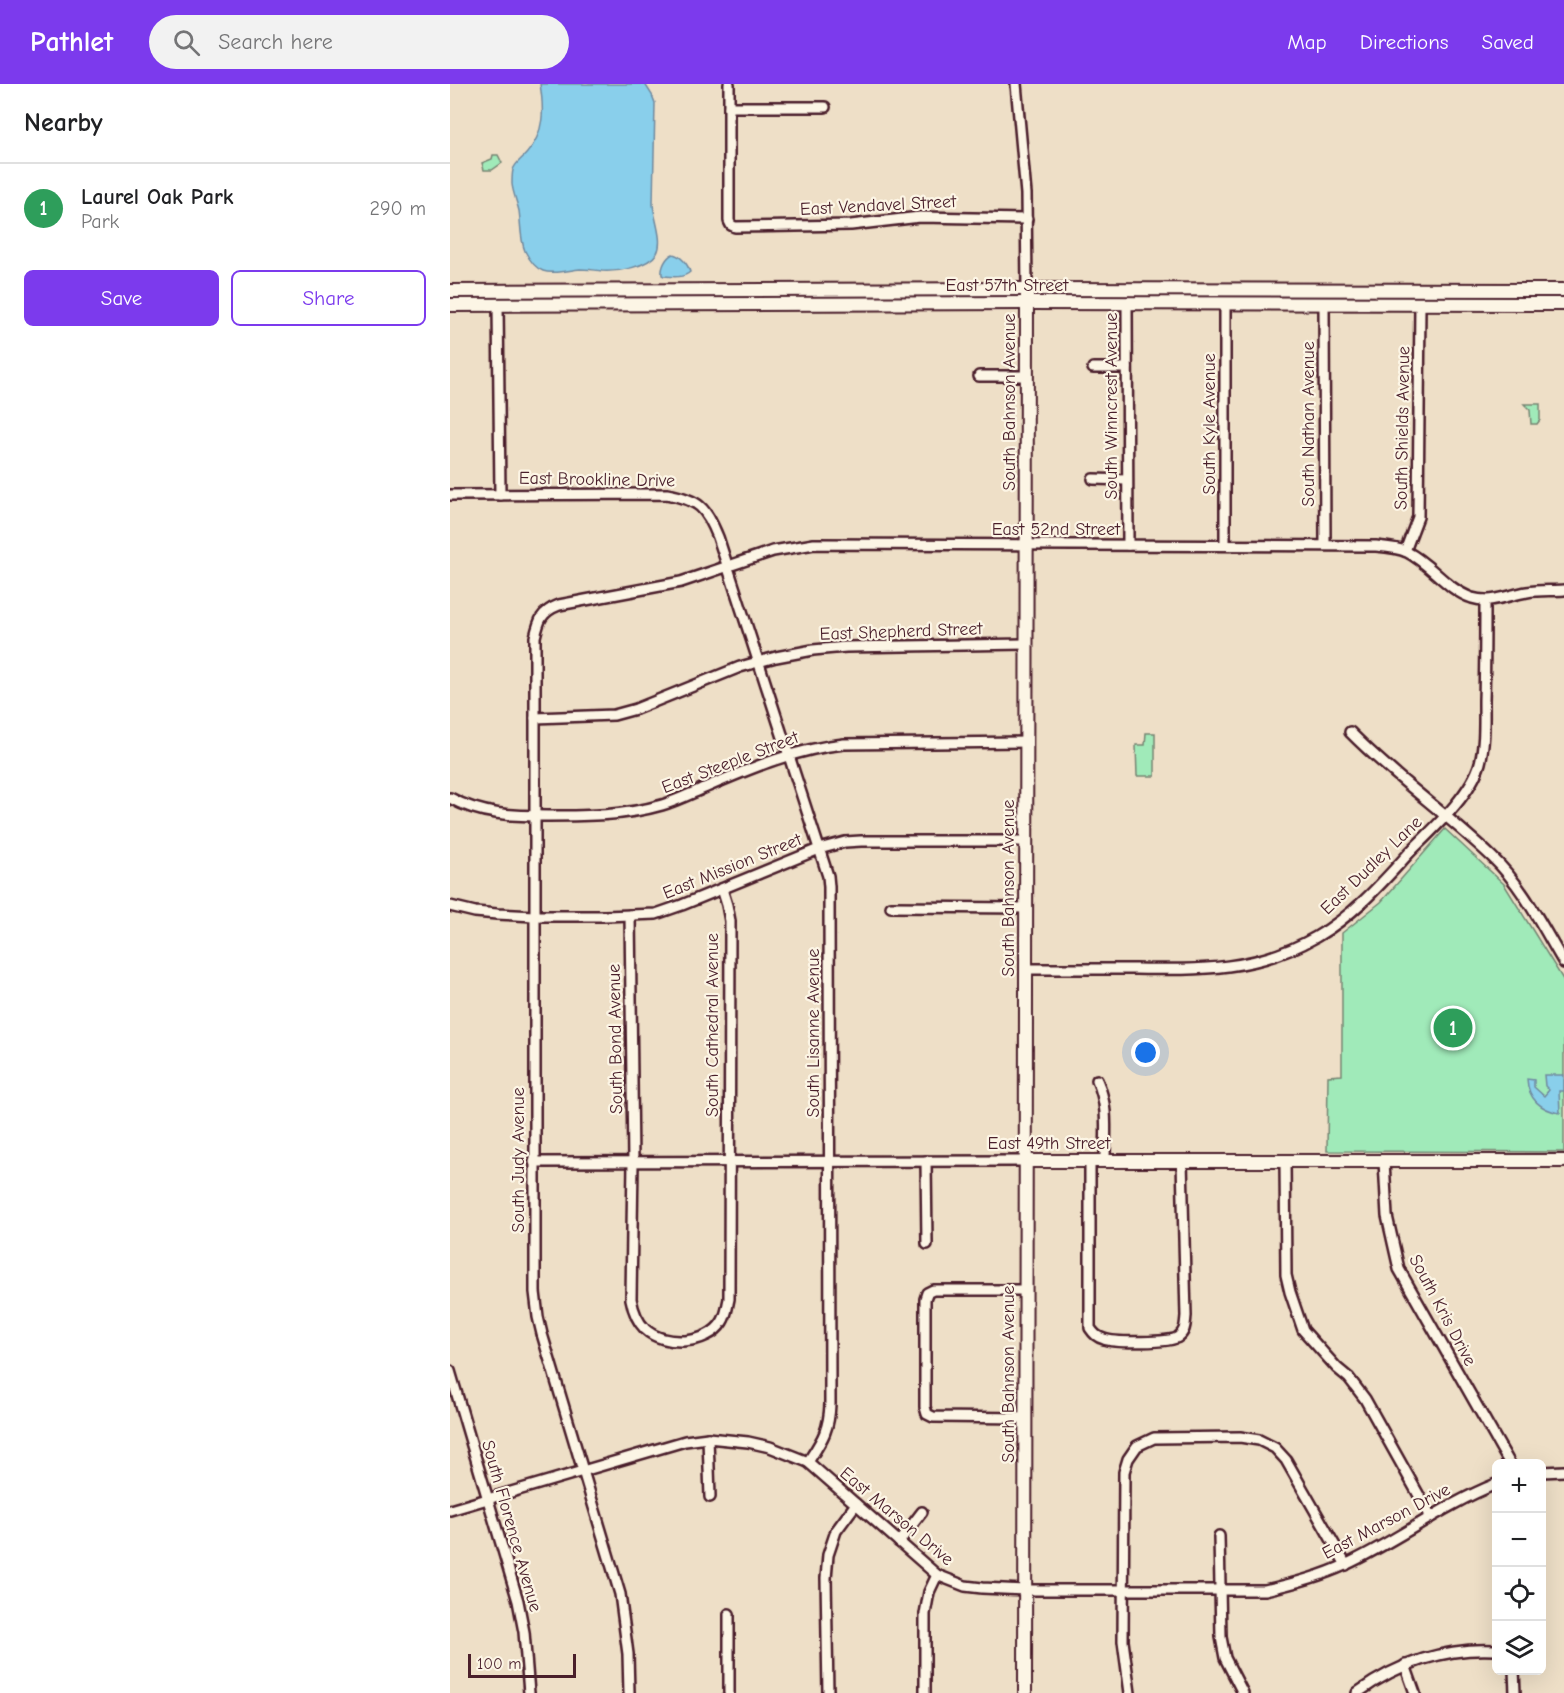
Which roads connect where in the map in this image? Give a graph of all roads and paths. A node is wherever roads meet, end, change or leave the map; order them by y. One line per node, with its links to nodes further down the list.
1 (729, 84): 3 (street)
2 (1016, 84): 5 (street, South Bahnson Avenue)
3 (729, 106): 4 (street); 5 (street, East Vendavel Street)
4 (825, 107)
5 (1027, 219): 6 (street, South Bahnson Avenue)
6 (1028, 289): 7 (main road, East 57th Street); 8 (main road, East 57th Street); 9 (main road, South Bahnson Avenue)
7 (1564, 290)
8 (450, 291)
9 (1027, 303): 10 (main road, East 57th Street); 16 (main road, East 57th Street); 20 (main road, South Bahnson Avenue)
10 (1127, 303): 11 (main road, East 57th Street); 18 (street, South Winncrest Avenue)
11 (1225, 303): 12 (main road, East 57th Street); 27 (street, South Kyle Avenue)
12 (1324, 303): 13 (main road, East 57th Street); 28 (street, South Nathan Avenue)
13 (1420, 304): 14 (main road, East 57th Street); 29 (street, South Shields Avenue)
14 (1564, 304)
15 (450, 305): 16 (main road, East 57th Street)
16 (498, 305): 24 (street)
17 (1093, 368): 18 (street)
18 (1127, 368): 22 (street, South Winncrest Avenue)
19 (979, 376): 20 (street)
20 (1027, 376): 25 (main road, South Bahnson Avenue)
21 (1093, 479): 22 (street)
22 (1127, 480): 26 (street, South Winncrest Avenue)
23 (450, 495): 24 (street, East Brookline Drive)
24 (500, 495): 30 (street, East Brookline Drive)
25 (1027, 545): 26 (street, East 52nd Street); 30 (street, East 52nd Street); 35 (main road, South Bahnson Avenue)
26 (1128, 545): 27 (street, East 52nd Street)
27 (1225, 545): 28 (street, East 52nd Street)
28 (1325, 545): 29 (street, East 52nd Street)
29 (1406, 551): 32 (street, East 52nd Street)
30 (727, 566): 33 (street, East Brookline Drive); 34 (street, East 52nd Street)
31 (1564, 591): 32 (street, East 52nd Street)
32 (1485, 600): 43 (street, East Dudley Lane)
33 (742, 611): 36 (street, South Lisanne Avenue)
34 (542, 615): 37 (street, South Judy Avenue)
35 (1027, 644): 36 (street, East Shepherd Street); 39 (main road, South Bahnson Avenue)
36 (758, 662): 37 (street, East Shepherd Street); 40 (street, South Lisanne Avenue)
37 (535, 718): 42 (street, South Judy Avenue)
38 (1350, 732): 43 (street)
39 (1026, 742): 40 (street, East Steeple Street); 44 (main road, South Bahnson Avenue)
40 (788, 755): 42 (street, East Steeple Street); 45 (street, South Lisanne Avenue)
41 (450, 798): 42 (street, East Steeple Street)
42 (535, 816): 51 (street, South Judy Avenue)
43 (1444, 816): 52 (street); 53 (street, East Dudley Lane)
44 (1026, 841): 45 (street, East Mission Street); 49 (main road, South Bahnson Avenue)
45 (819, 849): 46 (street, East Mission Street); 55 (street, South Lisanne Avenue)
46 (722, 889): 50 (street, East Mission Street); 66 (street, South Cathedral Avenue)
47 (450, 906): 51 (street, East Mission Street)
48 (891, 907): 49 (street)
49 (1026, 908): 53 (main road, South Bahnson Avenue)
50 (630, 915): 51 (street, East Mission Street); 65 (street, South Bond Avenue)
51 (534, 916): 64 (street, South Judy Avenue)
52 (1564, 963)
53 (1026, 969): 57 (main road, South Bahnson Avenue)
54 (1097, 1080): 59 (street)
55 (830, 1161): 56 (street, East 49th Street); 66 (street, East 49th Street); 73 (street, South Lisanne Avenue)
56 (926, 1161): 57 (street, East 49th Street); 67 (street)
57 (1026, 1161): 58 (main road, East 49th Street); 68 (main road, South Bahnson Avenue)
58 (1090, 1161): 59 (main road, East 49th Street); 60 (street)
59 (1105, 1161): 60 (main road, East 49th Street)
60 (1182, 1161): 61 (main road, East 49th Street)
61 (1285, 1161): 62 (main road, East 49th Street); 83 (street)
62 (1384, 1161): 63 (main road, East 49th Street); 72 (street, South Kris Drive)
63 (1564, 1161)
64 (534, 1162): 65 (street, East 49th Street); 74 (street, South Judy Avenue)
65 (633, 1162): 66 (street, East 49th Street); 66 (street, South Cathedral Avenue)
66 (728, 1162)
67 (927, 1244)
68 (1026, 1290): 70 (main road, South Bahnson Avenue); 70 (street)
69 (450, 1371): 79 (street, South Florence Avenue)
70 (1025, 1418): 88 (main road, South Bahnson Avenue)
71 (708, 1438): 73 (street, East Marson Drive); 74 (street, East Marson Drive); 78 (street)
72 (1507, 1459)
73 (808, 1462): 80 (street, East Marson Drive)
74 (583, 1471): 79 (street, East Marson Drive); 96 (street, South Judy Avenue)
75 (1564, 1471): 76 (street)
76 (1546, 1472)
77 (1492, 1486): 83 (street, East Marson Drive)
78 (710, 1497)
79 (488, 1499): 81 (street, East Marson Drive); 95 (street, South Florence Avenue)
80 (856, 1504): 85 (street, East Marson Drive); 98 (street)
81 (450, 1510)
82 (922, 1512): 85 (street)
83 (1431, 1517): 86 (street, East Marson Drive)
84 (1219, 1536): 89 (street)
85 (899, 1542): 87 (street, East Marson Drive)
86 (1346, 1565): 89 (street, East Marson Drive); 90 (street)
87 (937, 1575): 88 (street, East Marson Drive); 99 (street)
88 (1025, 1590): 90 (street, East Marson Drive); 100 (main road, South Bahnson Avenue)
89 (1220, 1590): 90 (street, East Marson Drive); 102 (street)
90 (1124, 1591): 101 (street)
91 (729, 1614): 97 (street)
92 (1492, 1650): 93 (street)
93 (1405, 1665): 103 (street); 104 (street)
94 (1514, 1675): 105 (street)
95 (529, 1693)
96 (629, 1693)
97 (729, 1693)
98 (828, 1693)
99 (925, 1693)
100 (1025, 1693)
101 (1130, 1693)
102 (1243, 1693)
103 (1357, 1693)
104 (1415, 1693)
105 (1515, 1693)

